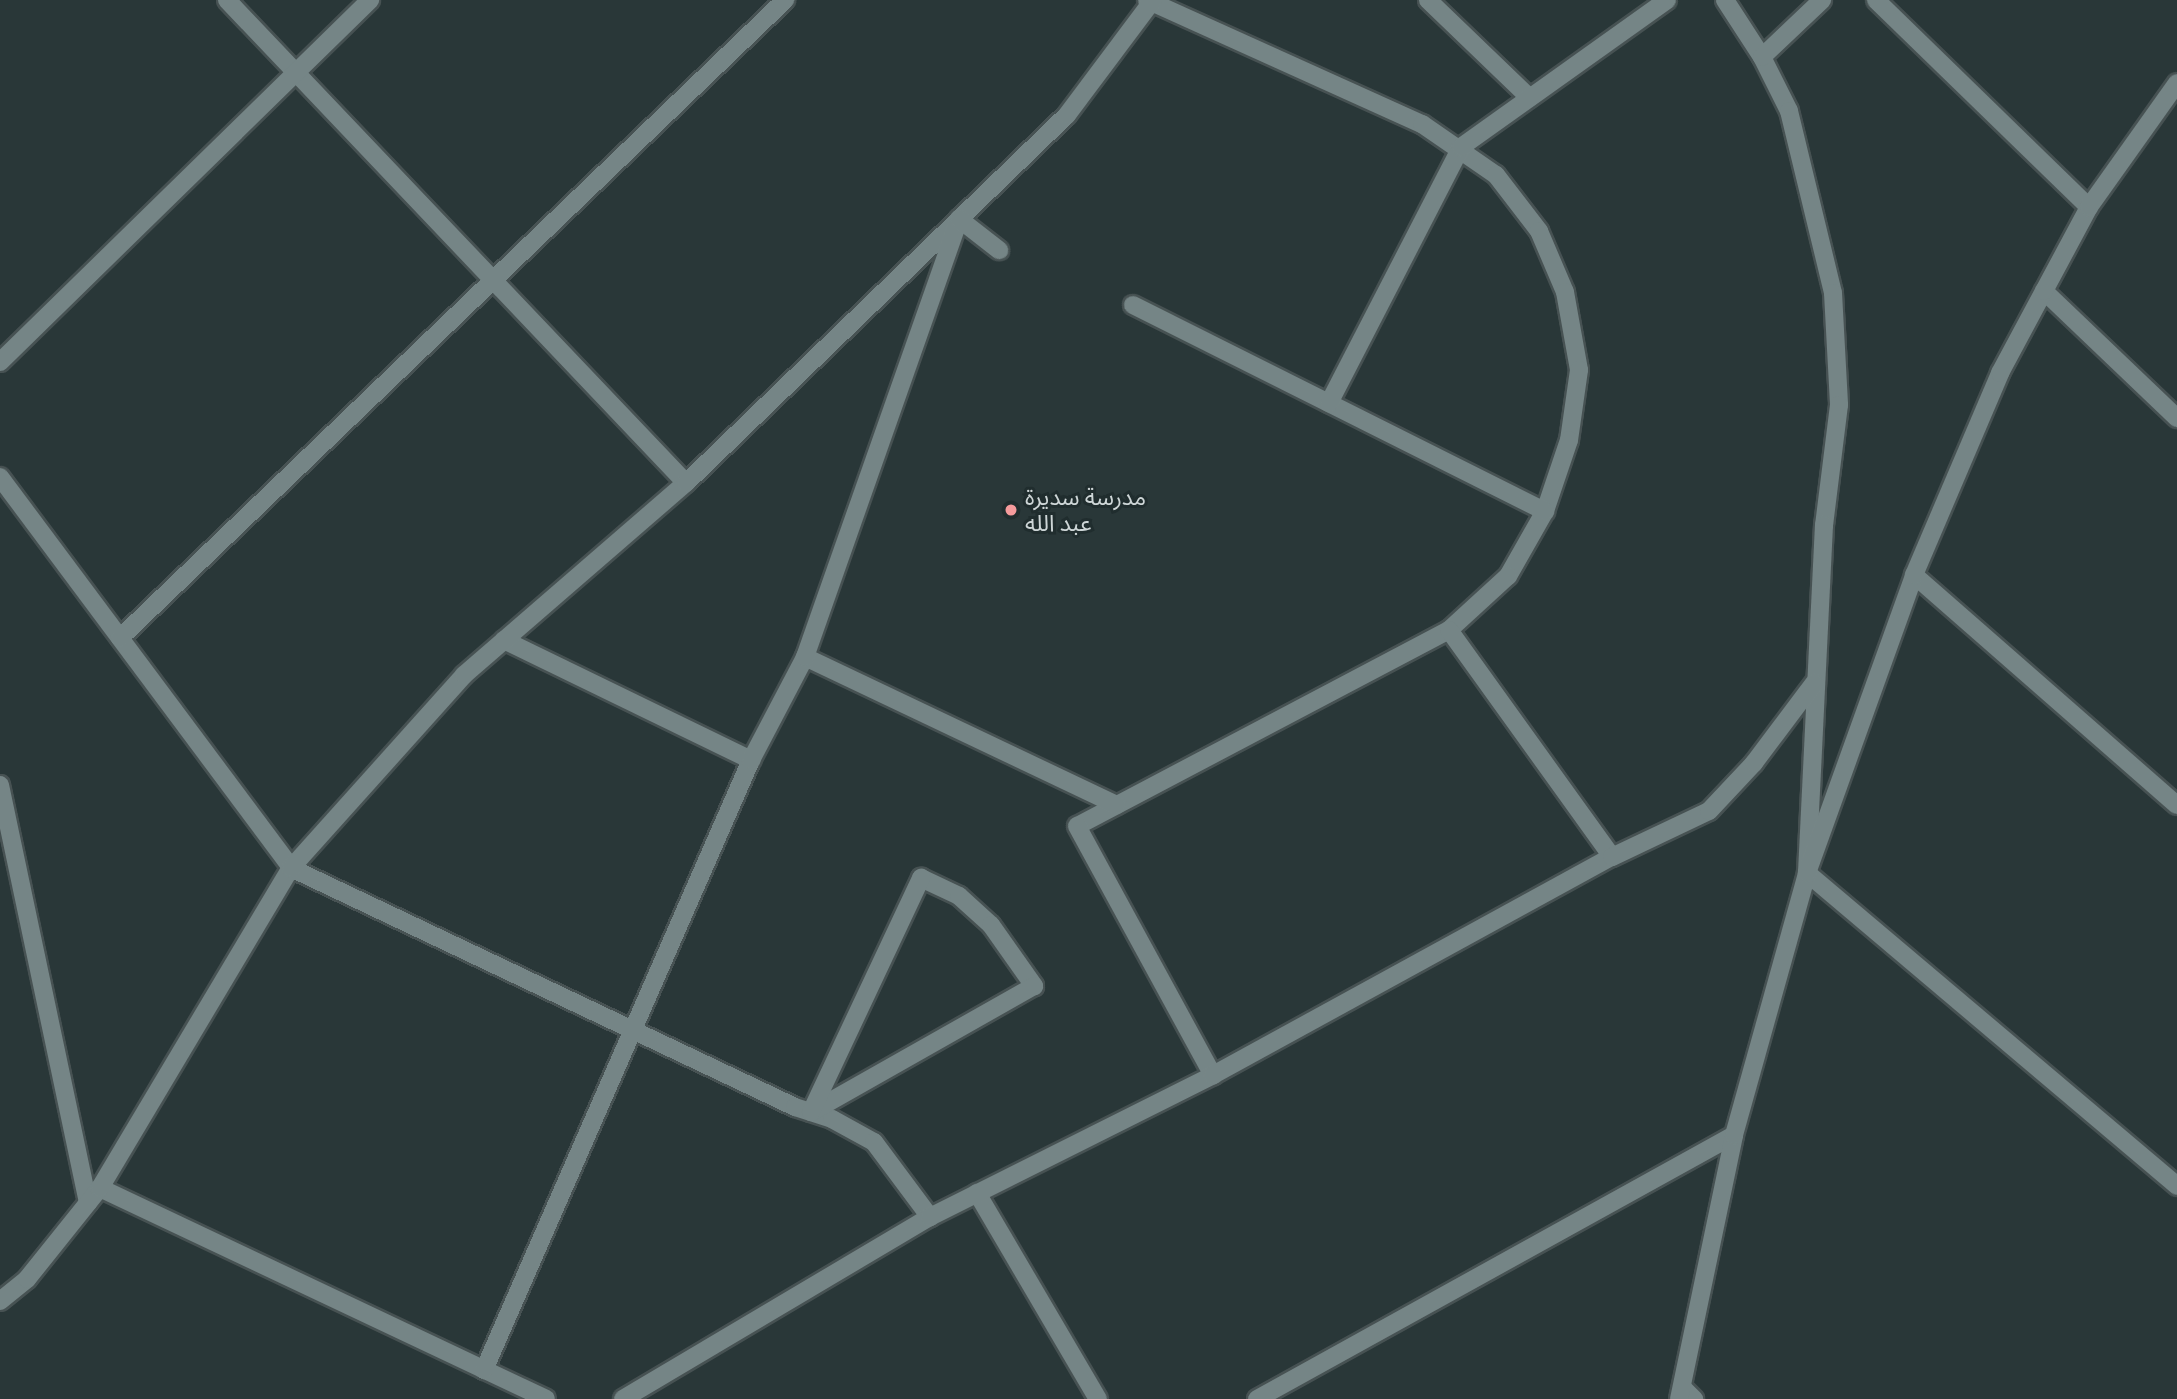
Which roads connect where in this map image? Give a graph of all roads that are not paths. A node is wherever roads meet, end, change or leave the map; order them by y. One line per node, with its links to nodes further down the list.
1 (227, 0): 11 (street)
2 (370, 0): 11 (street)
3 (785, 0): 18 (street)
4 (1428, 0): 13 (street)
5 (1667, 0): 13 (street)
6 (1725, 0): 10 (street)
7 (1822, 0): 10 (street)
8 (1875, 0): 15 (street)
9 (1151, 1): 14 (street); 16 (street)
10 (1762, 57): 32 (street)
11 (297, 74): 18 (street); 21 (street)
12 (2177, 83): 15 (street)
13 (1530, 97): 14 (street)
14 (1461, 147): 22 (street); 26 (street)
15 (2089, 207): 19 (street)
16 (959, 219): 17 (street); 25 (street); 31 (street)
17 (999, 250)
18 (493, 281): 25 (street); 29 (street)
19 (2044, 291): 23 (street); 27 (street)
20 (1133, 306): 22 (street)
21 (0, 362)
22 (1329, 403): 26 (street)
23 (2177, 418)
24 (0, 477): 29 (street)
25 (686, 483): 30 (street)
26 (1545, 511): 28 (street)
27 (1914, 575): 35 (street); 40 (street)
28 (1449, 631): 36 (street); 38 (street)
29 (120, 638): 39 (street)
30 (503, 640): 33 (street); 39 (street)
31 (805, 657): 33 (street); 36 (street)
32 (1814, 683): 38 (street); 40 (street)
33 (751, 760): 41 (street)
34 (0, 785): 37 (street)
35 (2177, 804)
36 (1117, 805): 42 (street)
37 (4, 822): 48 (street)
38 (1612, 857): 42 (street)
39 (291, 868): 41 (street); 46 (street)
40 (1807, 873): 44 (street); 45 (street)
41 (632, 1030): 43 (street); 51 (street)
42 (1213, 1075): 47 (street)
43 (811, 1112): 43 (street); 49 (street)
44 (1734, 1135): 52 (street); 56 (street)
45 (2177, 1186)
46 (100, 1188): 48 (street); 51 (street)
47 (977, 1193): 49 (street); 55 (street)
48 (88, 1203): 50 (street)
49 (930, 1217): 54 (street)
50 (0, 1301)
51 (484, 1370): 53 (street)
52 (1685, 1395)
53 (546, 1399)
54 (624, 1399)
55 (1098, 1399)
56 (1257, 1399)

